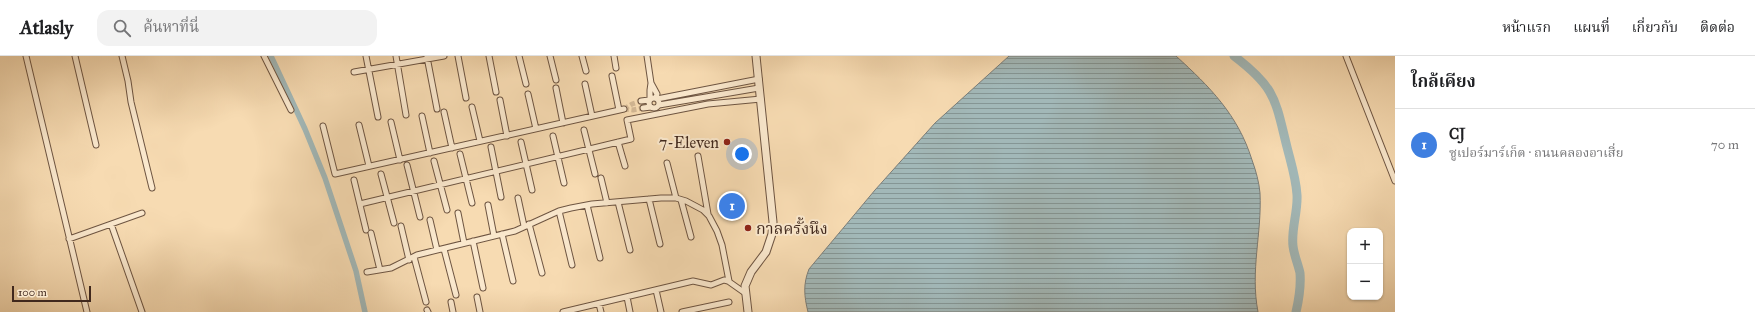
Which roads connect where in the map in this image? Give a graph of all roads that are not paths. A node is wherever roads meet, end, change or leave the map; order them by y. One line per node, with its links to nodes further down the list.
1 (26, 56): 113 (street)
2 (75, 56): 59 (street)
3 (122, 56): 83 (street)
4 (264, 56): 42 (street)
5 (366, 56): 20 (street)
6 (396, 56): 18 (street)
7 (444, 56): 17 (street)
8 (458, 56): 32 (street)
9 (489, 56): 30 (street)
10 (519, 56): 26 (street)
11 (550, 56): 25 (street)
12 (582, 56): 21 (street)
13 (614, 56): 19 (street)
14 (647, 56): 33 (street)
15 (756, 56): 24 (street)
16 (1346, 56): 80 (street)
17 (427, 58): 18 (street); 41 (street)
18 (398, 64): 20 (street); 44 (street)
19 (616, 68)
20 (368, 70): 22 (street); 47 (street)
21 (586, 71)
22 (354, 72)
23 (612, 76): 46 (street)
24 (759, 79): 29 (street); 33 (street)
25 (556, 80)
26 (526, 84)
27 (585, 84): 46 (street)
28 (556, 88): 49 (street)
29 (759, 88): 34 (street); 37 (street)
30 (496, 92)
31 (528, 94): 52 (street)
32 (466, 98)
33 (653, 99): 36 (street); 37 (street); 39 (street)
34 (761, 99): 58 (street); 130 (street)
35 (500, 100): 54 (street)
36 (641, 101)
37 (658, 105): 39 (street)
38 (472, 107): 56 (street)
39 (651, 107): 40 (street)
40 (643, 108)
41 (437, 109)
42 (291, 110)
43 (444, 112): 61 (street)
44 (406, 115)
45 (422, 116): 63 (street)
46 (592, 116): 49 (street)
47 (378, 117)
48 (391, 122): 67 (street)
49 (563, 123): 52 (street)
50 (358, 125): 72 (street)
51 (323, 126): 72 (street)
52 (536, 129): 54 (street)
53 (584, 130): 62 (street)
54 (507, 136): 56 (street)
55 (552, 136): 65 (street)
56 (480, 141): 61 (street)
57 (521, 142): 70 (street)
58 (618, 142): 62 (street); 73 (street)
59 (96, 145)
60 (490, 147): 74 (street)
61 (452, 148): 63 (street)
62 (589, 149): 65 (street); 76 (street)
63 (430, 153): 67 (street)
64 (460, 154): 77 (street)
65 (557, 156): 70 (street); 81 (street)
66 (698, 156): 101 (street)
67 (400, 160): 72 (street)
68 (434, 161): 82 (street)
69 (667, 163): 90 (street)
70 (526, 164): 74 (street); 84 (street)
71 (407, 165): 85 (street)
72 (369, 166)
73 (625, 166)
74 (496, 171): 77 (street); 87 (street)
75 (381, 174): 86 (street)
76 (596, 174)
77 (466, 178): 82 (street); 92 (street)
78 (601, 178): 93 (street)
79 (354, 180): 94 (street)
80 (1395, 181)
81 (564, 183)
82 (440, 184): 85 (street); 97 (street)
83 (152, 188)
84 (532, 190)
85 (413, 191): 86 (street); 102 (street)
86 (387, 197): 94 (street); 104 (street)
87 (501, 197)
88 (518, 198): 106 (street)
89 (649, 199): 90 (street); 91 (street); 116 (street)
90 (678, 199): 101 (street); 112 (street)
91 (618, 202): 93 (street); 119 (street)
92 (472, 203)
93 (607, 203): 96 (street)
94 (360, 204): 108 (street)
95 (488, 205): 111 (street)
96 (587, 205): 98 (street); 120 (street)
97 (447, 210)
98 (559, 211): 106 (street); 122 (street)
99 (142, 213): 105 (street)
100 (458, 213): 115 (street)
101 (708, 215): 127 (street)
102 (420, 217)
103 (430, 220): 118 (street)
104 (394, 223)
105 (111, 224): 113 (street); 140 (street)
106 (527, 225): 110 (street); 125 (street)
107 (401, 226): 121 (street)
108 (366, 230)
109 (371, 233): 123 (street)
110 (502, 234): 111 (street); 126 (street)
111 (494, 236): 114 (street)
112 (691, 237)
113 (69, 239): 139 (street)
114 (473, 241): 115 (street); 128 (street)
115 (464, 243): 117 (street)
116 (660, 244)
117 (444, 249): 118 (street); 131 (street)
118 (437, 250): 121 (street)
119 (630, 250)
120 (600, 258)
121 (412, 259): 123 (street); 134 (street)
122 (572, 265)
123 (380, 270): 124 (street)
124 (366, 272)
125 (542, 273)
126 (513, 281)
127 (729, 281): 129 (street); 130 (street)
128 (483, 288)
129 (656, 290): 133 (street); 146 (street)
130 (745, 292): 148 (street)
131 (456, 294)
132 (477, 297): 142 (street)
133 (627, 297): 137 (street); 145 (street)
134 (426, 302)
135 (451, 302): 141 (street)
136 (729, 302): 147 (street)
137 (599, 304): 138 (street); 144 (street)
138 (569, 311): 143 (street)
139 (87, 312)
140 (142, 312)
141 (453, 312)
142 (480, 312)
143 (563, 312)
144 (601, 312)
145 (630, 312)
146 (661, 312)
147 (682, 312)
148 (748, 312)

